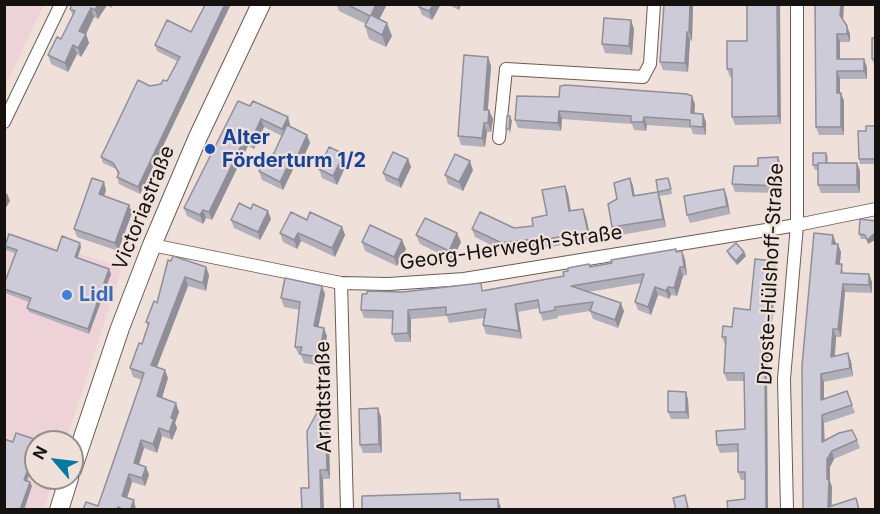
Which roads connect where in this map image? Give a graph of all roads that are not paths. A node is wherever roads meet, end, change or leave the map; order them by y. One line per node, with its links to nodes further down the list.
1 (61, 4): 5 (street)
2 (261, 4): 9 (main road, Victoriastraße)
3 (654, 4): 6 (street)
4 (797, 4): 8 (street, Droste-Hülshoff-Straße)
5 (4, 122)
6 (499, 138)
7 (876, 209): 8 (street, Georg-Herwegh-Straße)
8 (797, 225): 10 (street, Georg-Herwegh-Straße); 15 (street, Droste-Hülshoff-Straße)
9 (152, 245): 10 (street, Georg-Herwegh-Straße); 11 (main road, Victoriastraße)
10 (341, 283): 14 (street, Arndtstraße)
11 (84, 434)
12 (65, 490): 13 (main road)
13 (58, 510)
14 (347, 510)
15 (787, 510)

